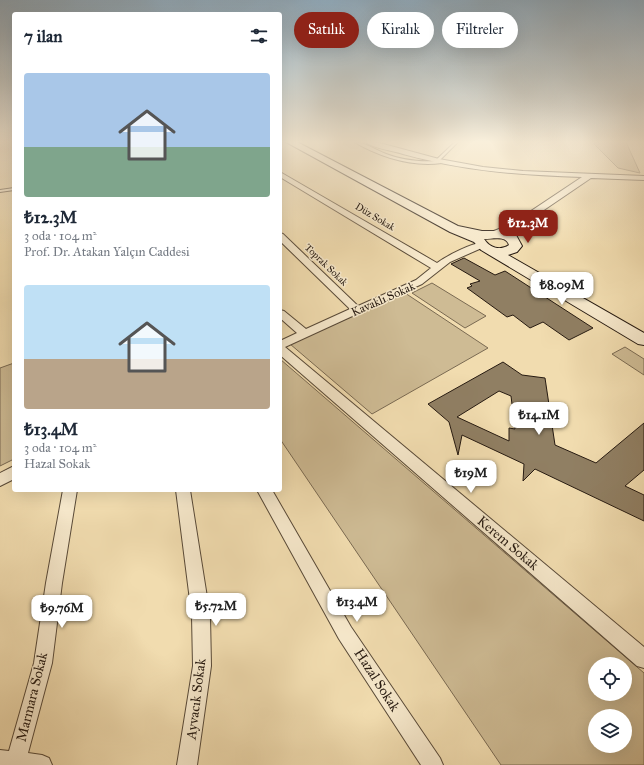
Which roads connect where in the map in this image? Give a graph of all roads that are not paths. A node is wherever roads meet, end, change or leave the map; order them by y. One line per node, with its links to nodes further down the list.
1 (286, 178): 10 (street, Düz Sokak)
2 (357, 178): 8 (main road)
3 (586, 178): 6 (street)
4 (12, 189): 5 (lane)
5 (0, 191)
6 (513, 227): 8 (street, Kavaklı Sokak); 9 (street)
7 (282, 238): 11 (street, Toprak Sokak)
8 (486, 241): 9 (main road); 9 (main road); 10 (street, Kavaklı Sokak); 15 (main road)
9 (514, 244): 13 (main road)
10 (438, 267): 11 (street, Kavaklı Sokak)
11 (357, 310): 14 (street, Kavaklı Sokak)
12 (282, 315): 14 (street)
13 (644, 329)
14 (305, 334): 16 (street, Kavaklı Sokak)
15 (644, 340)
16 (282, 344)
17 (282, 351): 23 (street, Kerem Sokak)
18 (12, 473): 19 (street)
19 (0, 480)
20 (70, 492): 24 (street, Marmara Sokak)
21 (183, 492): 26 (street, Ayvacık Sokak)
22 (265, 492): 27 (street, Hazal Sokak)
23 (644, 659)
24 (8, 760): 25 (street)
25 (42, 765)
26 (187, 765)
27 (432, 765)

